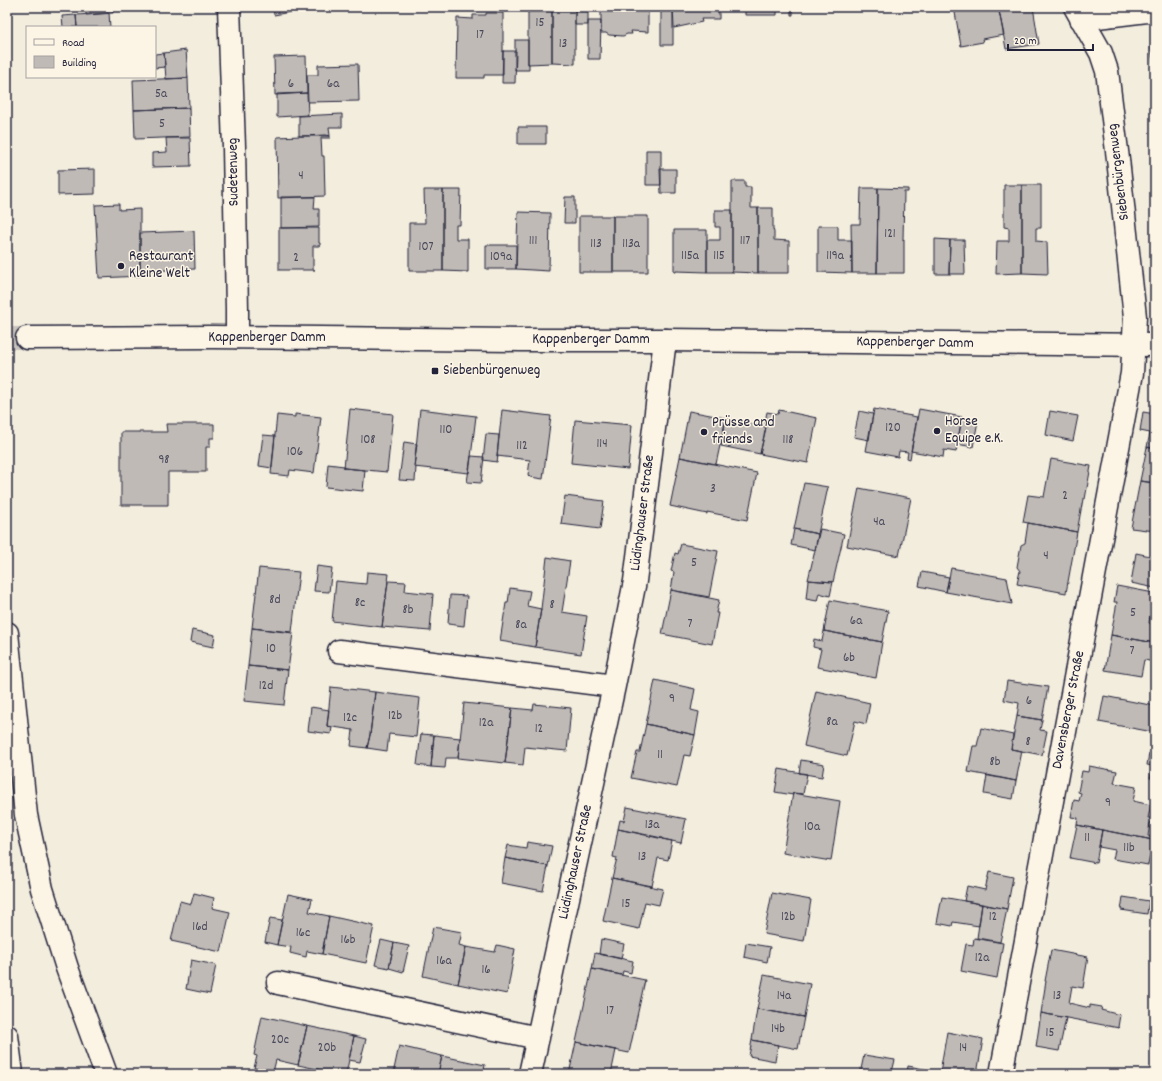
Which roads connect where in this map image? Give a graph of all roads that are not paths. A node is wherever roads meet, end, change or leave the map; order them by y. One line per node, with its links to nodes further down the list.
1 (229, 7): 4 (main road, Sudetenweg)
2 (1155, 10): 3 (main road)
3 (1078, 13): 7 (main road, Siebenbürgenweg)
4 (237, 337): 5 (main road, Kappenberger Damm); 6 (main road, Kappenberger Damm)
5 (27, 338)
6 (665, 340): 7 (main road, Kappenberger Damm); 11 (main road, Lüdinghauser Straße)
7 (1133, 345): 8 (main road, Kappenberger Damm); 18 (main road, Davensberger Straße)
8 (1155, 345)
9 (7, 633): 16 (main road)
10 (339, 651): 11 (main road)
11 (614, 686): 14 (main road, Lüdinghauser Straße)
12 (278, 983): 14 (main road)
13 (7, 1036): 15 (main road)
14 (538, 1038): 17 (main road, Lüdinghauser Straße)
15 (12, 1074)
16 (106, 1074)
17 (530, 1074)
18 (1001, 1074)

